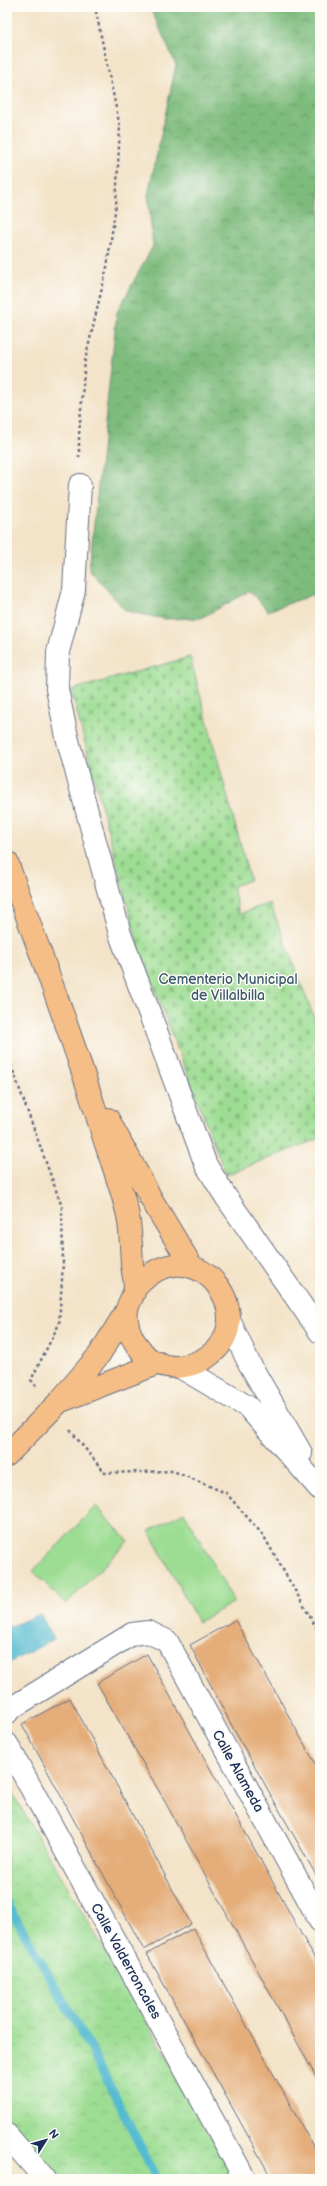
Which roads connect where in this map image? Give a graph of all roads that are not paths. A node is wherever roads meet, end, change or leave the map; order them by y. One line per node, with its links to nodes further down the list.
1 (80, 485): 8 (street)
2 (7, 862): 3 (main road)
3 (85, 1077): 4 (main road); 5 (main road)
4 (192, 1267): 5 (main road); 7 (main road)
5 (135, 1288): 6 (main road)
6 (127, 1310): 9 (main road); 11 (main road)
7 (229, 1320): 10 (main road); 13 (street)
8 (320, 1332)
9 (159, 1363): 10 (main road); 11 (main road)
10 (180, 1367): 14 (street)
11 (55, 1405): 12 (main road)
12 (7, 1455)
13 (320, 1485)
14 (320, 1489)
15 (7, 1713): 17 (street, Calle Alameda)
16 (7, 1744): 20 (street, Calle Valderroncales)
17 (320, 1921)
18 (7, 2135): 19 (street)
19 (45, 2179)
20 (245, 2179)

